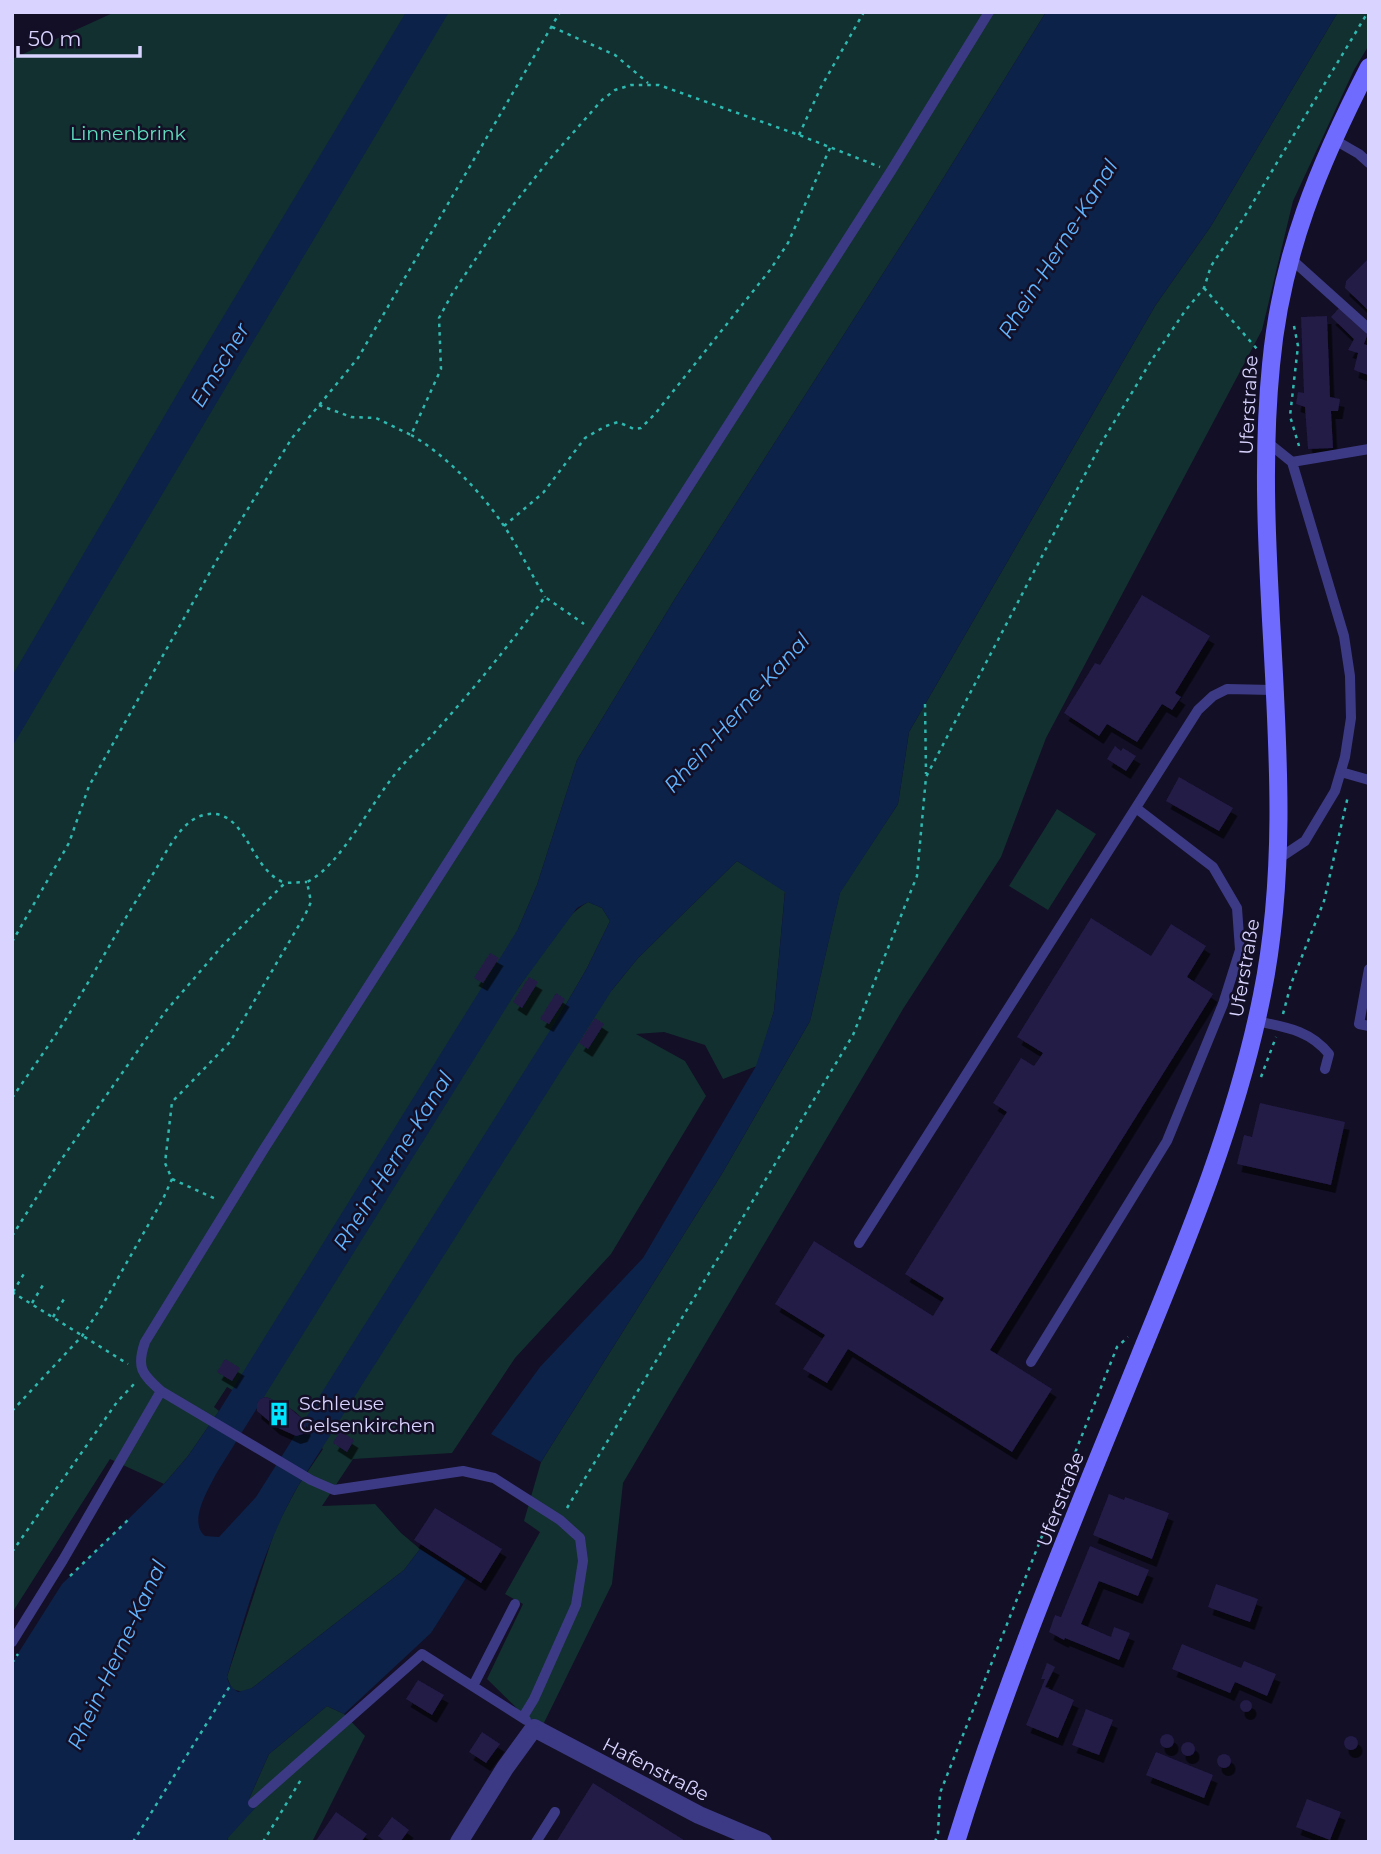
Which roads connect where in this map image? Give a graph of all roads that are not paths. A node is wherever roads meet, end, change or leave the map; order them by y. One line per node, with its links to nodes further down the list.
1 (989, 12): 21 (lane)
2 (1369, 67): 3 (main road, Uferstraße)
3 (1332, 138): 4 (lane); 5 (main road, Uferstraße)
4 (1369, 163)
5 (1290, 258): 6 (lane); 7 (main road, Uferstraße)
6 (1369, 329)
7 (1266, 441): 9 (lane); 10 (main road, Uferstraße)
8 (1369, 449): 9 (lane)
9 (1292, 462): 11 (lane)
10 (1275, 690): 13 (lane); 14 (main road, Uferstraße)
11 (1341, 772): 12 (lane); 14 (lane)
12 (1369, 780)
13 (1136, 808): 19 (lane); 20 (lane)
14 (1278, 859): 16 (main road, Uferstraße)
15 (1369, 969): 17 (lane)
16 (1256, 1021): 18 (lane); 31 (main road, Uferstraße)
17 (1369, 1026)
18 (1325, 1069)
19 (859, 1243)
20 (1031, 1362)
21 (161, 1391): 23 (lane); 25 (lane)
22 (515, 1604): 24 (lane)
23 (12, 1642)
24 (473, 1686): 25 (lane); 26 (lane)
25 (528, 1723): 28 (street); 30 (street, Hafenstraße)
26 (253, 1803)
27 (555, 1812): 29 (lane)
28 (459, 1842)
29 (536, 1842)
30 (763, 1842)
31 (956, 1842)

